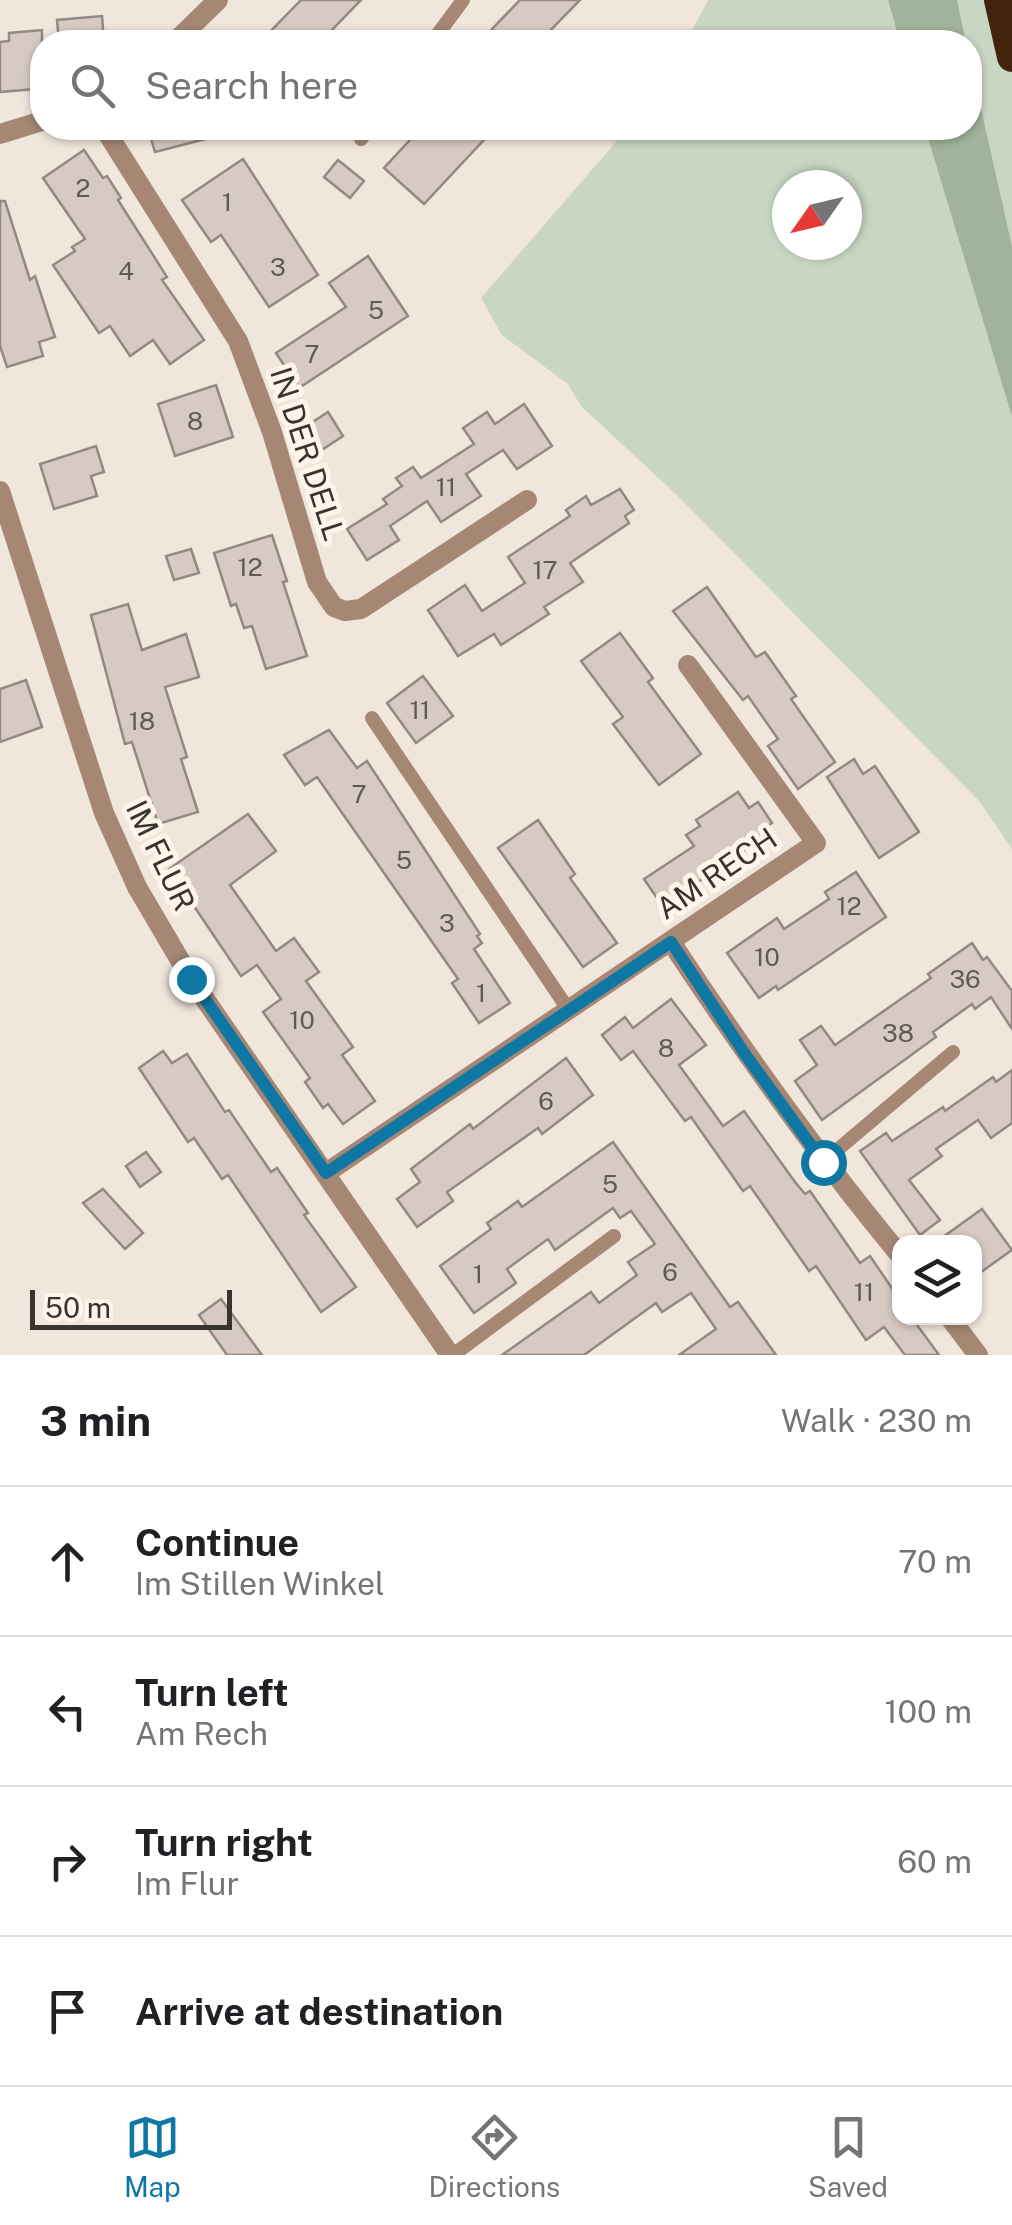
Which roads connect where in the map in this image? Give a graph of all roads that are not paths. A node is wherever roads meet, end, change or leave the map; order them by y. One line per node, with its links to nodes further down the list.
1 (218, 0): 4 (street)
2 (463, 0): 5 (lane)
3 (998, 0): 6 (highway)
4 (187, 30)
5 (441, 30)
6 (1012, 58)
7 (30, 125): 8 (street)
8 (0, 134)
9 (112, 140): 11 (street, IN DER DELL)
10 (0, 491): 18 (street, IM FLUR)
11 (526, 500)
12 (688, 665): 14 (street, AM RECH)
13 (372, 718): 15 (lane)
14 (671, 942): 15 (street, AM RECH); 17 (street)
15 (568, 1009): 18 (street, AM RECH)
16 (953, 1052): 17 (lane)
17 (823, 1162): 20 (street)
18 (326, 1173): 22 (street, IM FLUR)
19 (614, 1236): 22 (lane)
20 (892, 1246)
21 (955, 1325): 23 (street)
22 (452, 1355)
23 (978, 1355)

